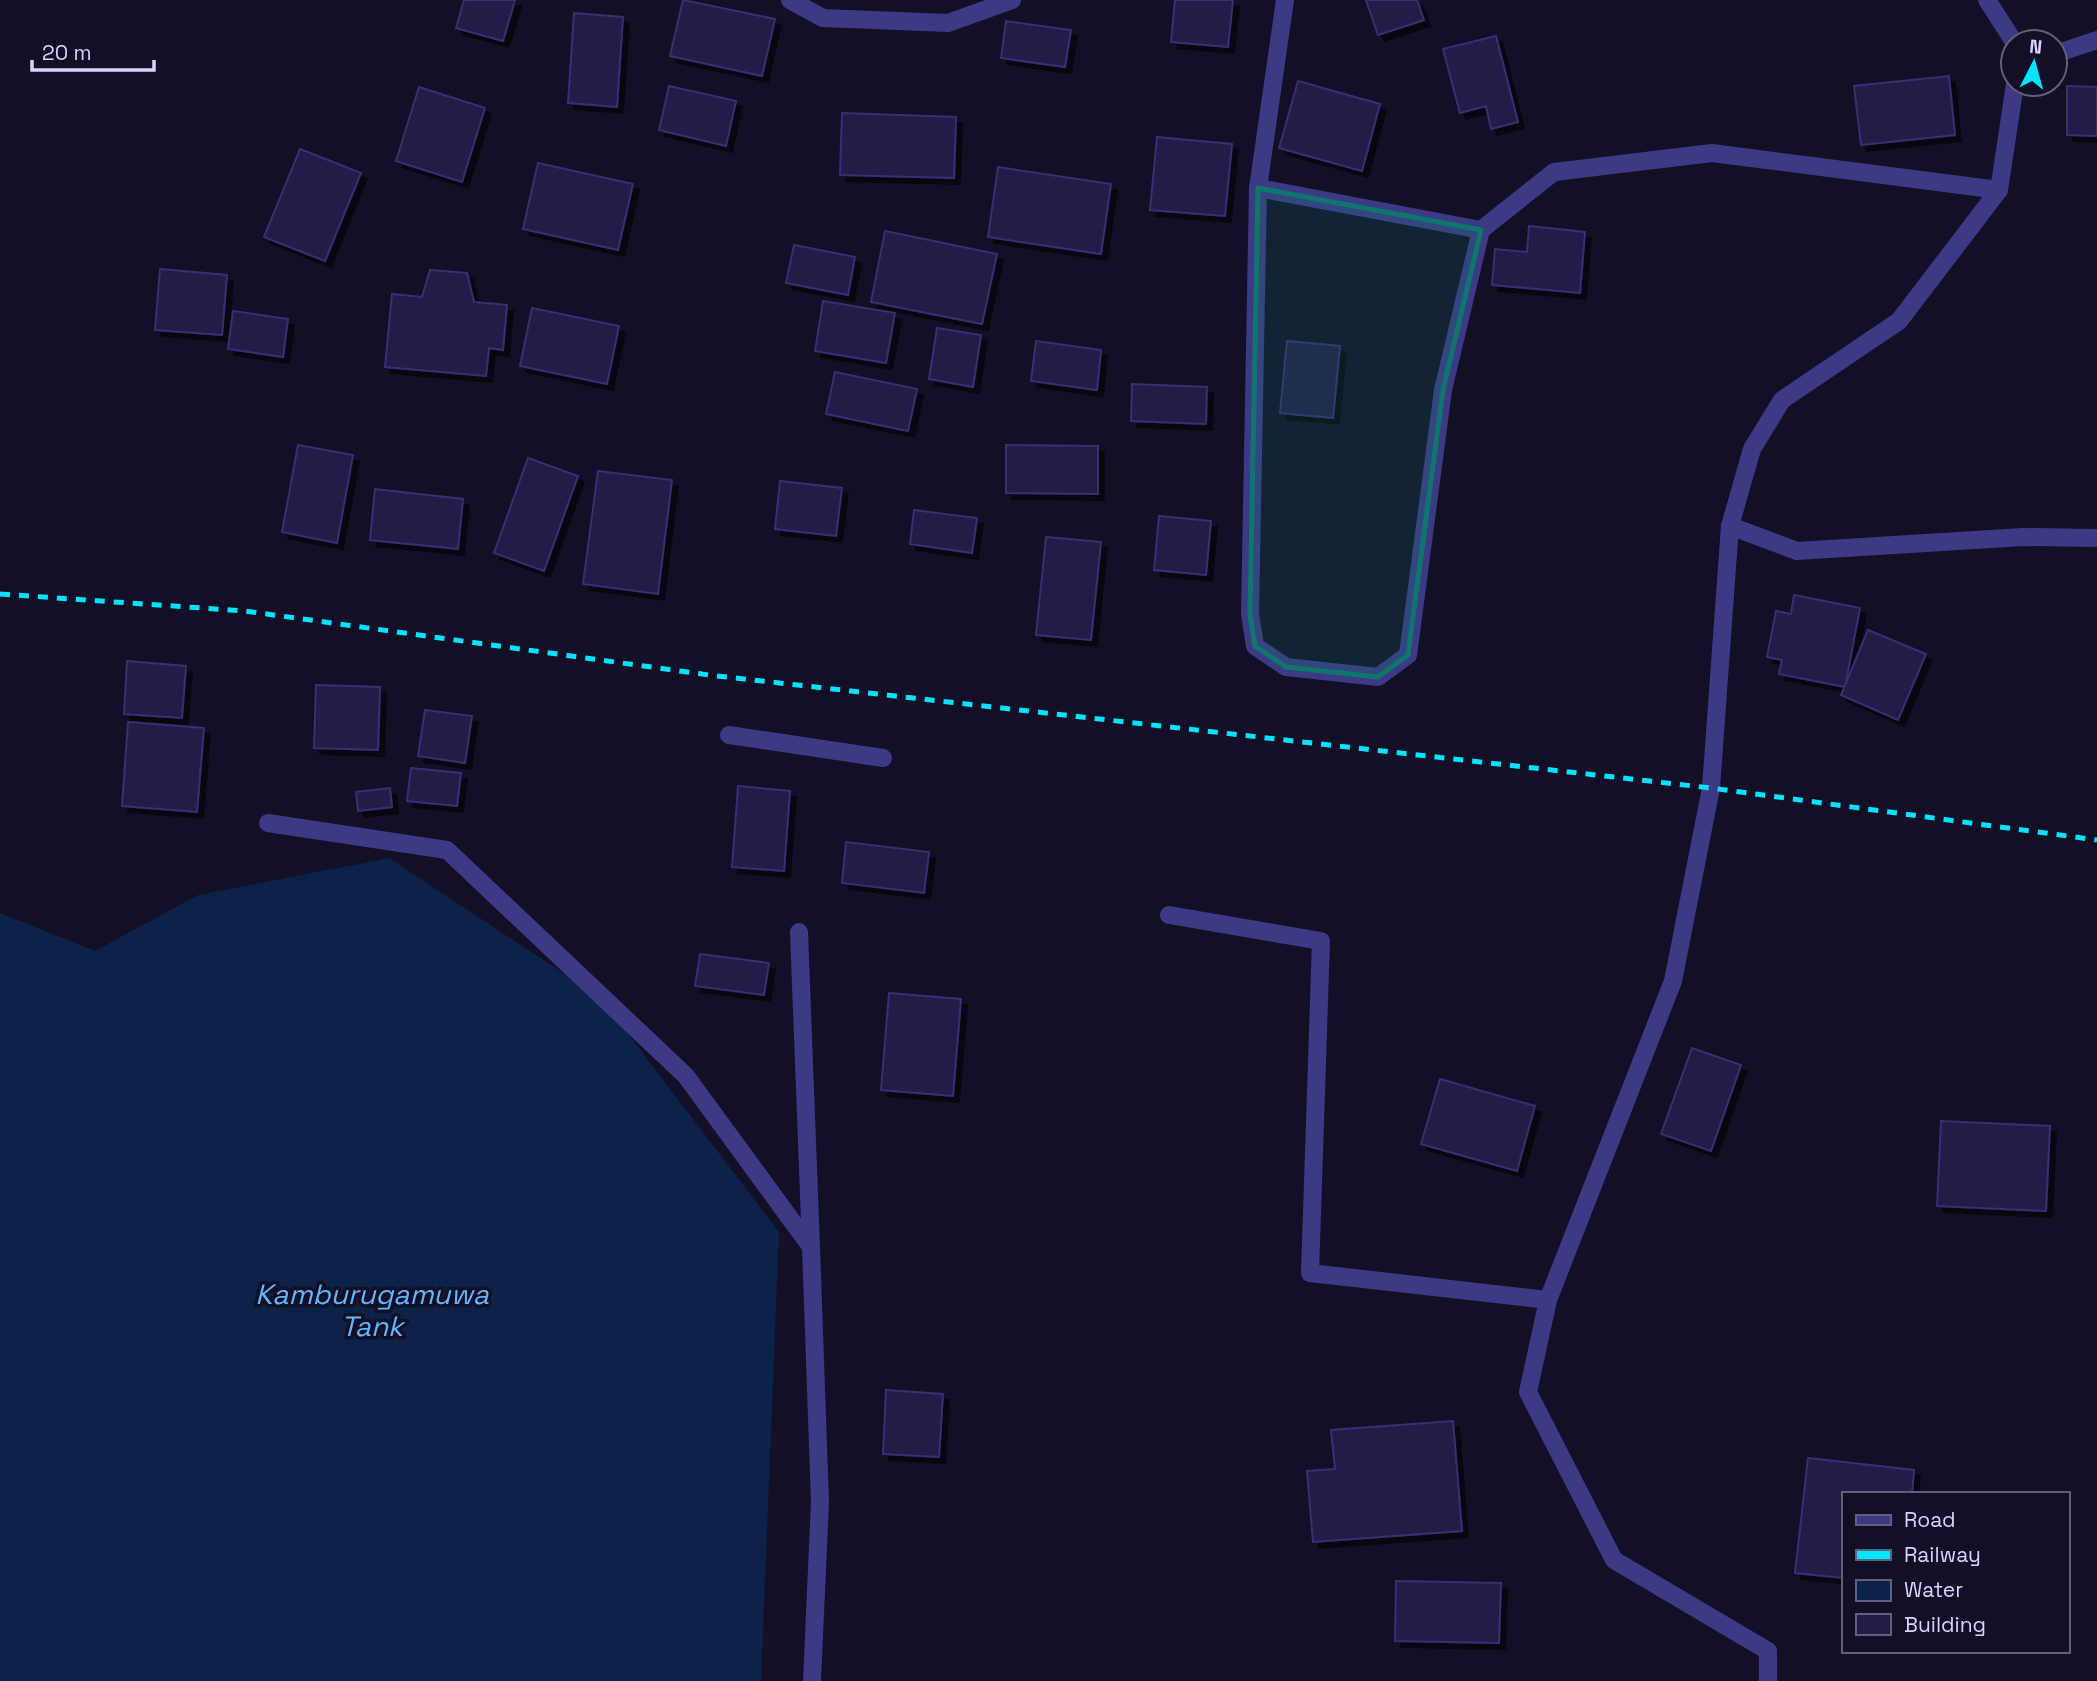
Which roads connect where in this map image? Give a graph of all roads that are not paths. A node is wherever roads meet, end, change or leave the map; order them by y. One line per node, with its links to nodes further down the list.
1 (790, 0): 2 (street)
2 (1012, 0)
3 (1285, 0): 9 (street)
4 (1987, 0): 5 (street)
5 (2005, 28)
6 (2097, 40): 7 (street)
7 (2069, 49)
8 (2013, 98): 10 (street)
9 (1258, 188): 11 (street); 11 (street)
10 (1999, 190): 11 (street); 12 (street)
11 (1481, 230)
12 (1730, 526): 13 (street); 20 (street)
13 (2097, 538)
14 (729, 735): 15 (street)
15 (883, 758)
16 (268, 823): 19 (street)
17 (1169, 915): 20 (street)
18 (799, 932): 19 (street)
19 (811, 1247): 21 (street)
20 (1548, 1300): 22 (street)
21 (812, 1681)
22 (1769, 1681)

